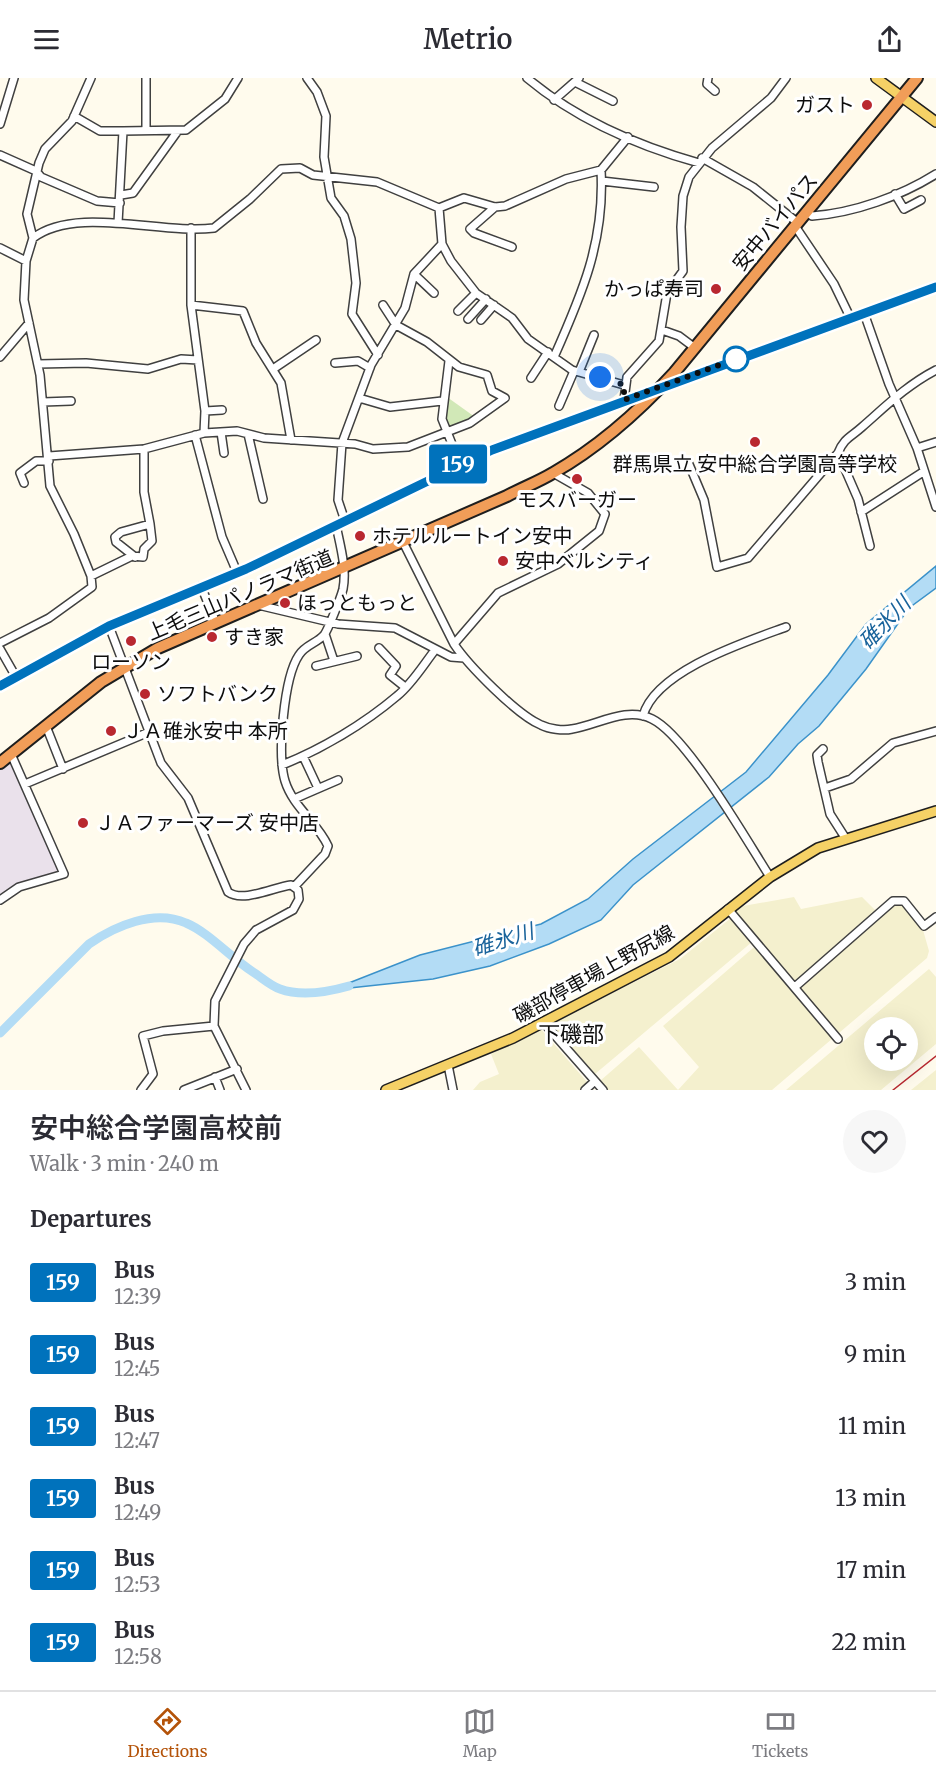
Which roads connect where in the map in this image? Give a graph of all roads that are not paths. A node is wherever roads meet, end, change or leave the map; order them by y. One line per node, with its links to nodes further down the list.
1 (14, 78): 16 (street)
2 (91, 78): 17 (street)
3 (146, 78): 20 (street)
4 (238, 78): 22 (street)
5 (307, 78): 29 (street)
6 (527, 78): 14 (street)
7 (708, 78): 12 (street)
8 (786, 78): 25 (street)
9 (876, 78): 13 (main road)
10 (917, 78): 13 (highway, 安中バイパス)
11 (577, 80): 14 (street); 15 (street)
12 (715, 91)
13 (902, 97): 18 (main road); 37 (highway, 安中バイパス)
14 (554, 100): 23 (street)
15 (613, 101)
16 (2, 105): 19 (street)
17 (74, 116): 21 (street); 27 (street)
18 (936, 122)
19 (0, 124)
20 (146, 129): 21 (street); 22 (street)
21 (123, 130): 33 (street)
22 (177, 132): 33 (street)
23 (628, 137): 25 (street); 26 (street)
24 (0, 155): 27 (street)
25 (701, 160): 39 (street); 61 (street)
26 (601, 170): 30 (street); 35 (street)
27 (36, 171): 33 (street); 41 (street)
28 (936, 174): 32 (street)
29 (328, 176): 36 (street); 40 (street); 65 (street)
30 (602, 181): 31 (street); 66 (street)
31 (654, 187)
32 (895, 194): 34 (street); 37 (street)
33 (121, 199): 38 (street)
34 (921, 200)
35 (495, 207): 36 (street); 43 (street)
36 (439, 208): 42 (street)
37 (807, 212): 39 (highway, 安中バイパス)
38 (118, 223): 40 (street); 41 (street)
39 (796, 224): 56 (street); 64 (highway, 安中バイパス)
40 (191, 228): 51 (street)
41 (33, 238): 45 (street)
42 (442, 244): 46 (street); 48 (street)
43 (512, 247)
44 (0, 248): 45 (street)
45 (26, 261): 59 (street)
46 (414, 274): 49 (street); 60 (street)
47 (936, 287): 55 (main road)
48 (476, 293): 50 (street); 54 (street)
49 (434, 294)
50 (486, 299): 53 (street); 57 (street)
51 (191, 305): 68 (street); 73 (street)
52 (383, 305): 60 (street)
53 (494, 305): 58 (street); 66 (street)
54 (458, 310)
55 (864, 313): 56 (main road); 79 (street)
56 (850, 317): 78 (main road)
57 (468, 320)
58 (481, 320)
59 (29, 323): 67 (street); 71 (street)
60 (396, 325): 65 (street); 69 (street)
61 (662, 330): 64 (street); 77 (street)
62 (594, 336): 75 (street)
63 (316, 340): 73 (street)
64 (695, 348): 78 (highway, 安中バイパス)
65 (378, 355): 72 (street)
66 (551, 355): 75 (street); 76 (street)
67 (0, 357)
68 (198, 360): 71 (street); 87 (street)
69 (449, 361): 83 (street); 88 (street)
70 (335, 363): 72 (street)
71 (38, 364): 84 (street)
72 (370, 368): 80 (street)
73 (273, 369): 93 (street)
74 (936, 370): 79 (street)
75 (577, 371): 77 (street); 85 (street)
76 (531, 378)
77 (624, 385): 81 (street)
78 (660, 389): 81 (main road); 104 (highway, 上毛三山パノラマ街道)
79 (894, 396): 96 (street); 99 (street)
80 (359, 398): 83 (street); 95 (street)
81 (624, 400): 102 (main road)
82 (71, 401): 84 (street)
83 (442, 401): 88 (street)
84 (43, 402): 100 (street)
85 (559, 406)
86 (222, 410): 87 (street)
87 (205, 411): 90 (street)
88 (445, 431): 95 (street); 102 (street)
89 (222, 432): 90 (street); 91 (street); 98 (street)
90 (204, 433): 92 (street)
91 (248, 434): 93 (street); 106 (street)
92 (195, 435): 97 (street); 115 (street)
93 (291, 440): 95 (street)
94 (936, 442): 96 (street)
95 (342, 443): 109 (street)
96 (916, 448): 103 (street)
97 (144, 449): 100 (street); 110 (street)
98 (224, 453)
99 (838, 453): 101 (street); 108 (street)
100 (49, 459): 105 (street); 116 (street)
101 (688, 462)
102 (460, 464): 109 (main road)
103 (923, 472): 107 (street); 108 (street)
104 (553, 473): 111 (highway, 上毛三山パノラマ街道); 125 (street)
105 (24, 483)
106 (263, 499)
107 (936, 507)
108 (861, 512): 112 (street)
109 (341, 523): 114 (street); 115 (main road)
110 (150, 524): 113 (street); 113 (street)
111 (403, 542): 114 (highway, 上毛三山パノラマ街道); 125 (street)
112 (870, 546)
113 (135, 557): 116 (street)
114 (344, 569): 118 (highway, 上毛三山パノラマ街道); 119 (street)
115 (237, 572): 117 (main road)
116 (91, 576): 124 (street)
117 (201, 586): 120 (street); 121 (main road)
118 (258, 604): 119 (street); 120 (highway, 上毛三山パノラマ街道)
119 (330, 622): 123 (street); 128 (street)
120 (216, 623): 132 (highway, 上毛三山パノラマ街道)
121 (109, 626): 132 (street); 134 (main road)
122 (786, 627): 137 (street)
123 (326, 634): 131 (street); 145 (street)
124 (0, 643)
125 (454, 644): 130 (street)
126 (379, 648): 136 (street)
127 (0, 649): 134 (street)
128 (435, 650): 130 (street); 136 (street)
129 (357, 656): 131 (street)
130 (464, 658): 137 (street)
131 (334, 661): 133 (street)
132 (125, 666): 138 (highway, 上毛三山パノラマ街道); 140 (street)
133 (316, 666)
134 (16, 676): 135 (main road)
135 (0, 686)
136 (405, 687): 143 (street)
137 (643, 716): 154 (street)
138 (46, 726): 142 (highway, 上毛三山パノラマ街道); 146 (street)
139 (936, 731): 150 (street)
140 (148, 732): 146 (street); 155 (street)
141 (823, 749): 150 (street)
142 (11, 754): 144 (highway, 上毛三山パノラマ街道); 148 (street)
143 (303, 756): 145 (street); 149 (street)
144 (0, 762)
145 (282, 765): 151 (street)
146 (63, 769): 148 (street)
147 (338, 780): 149 (street)
148 (25, 784): 156 (street)
149 (318, 788): 151 (street)
150 (825, 788): 153 (street)
151 (294, 799): 155 (street)
152 (936, 811): 153 (main road, 磯部停車場上野尻線)
153 (846, 839): 154 (main road, 磯部停車場上野尻線)
154 (770, 877): 157 (main road, 磯部停車場上野尻線)
155 (295, 886): 161 (street)
156 (0, 900)
157 (728, 909): 159 (street); 160 (main road, 磯部停車場上野尻線)
158 (936, 917): 159 (street)
159 (796, 986): 162 (street)
160 (543, 1022): 163 (main road, 磯部停車場上野尻線); 166 (street)
161 (214, 1026): 164 (street); 167 (street)
162 (838, 1038)
163 (448, 1065): 171 (main road, 磯部停車場上野尻線); 172 (street)
164 (237, 1069): 165 (street); 170 (street)
165 (215, 1077): 168 (street); 169 (street)
166 (595, 1081): 173 (street); 174 (street)
167 (141, 1090)
168 (184, 1090)
169 (220, 1090)
170 (246, 1090)
171 (386, 1090)
172 (453, 1090)
173 (585, 1090)
174 (603, 1090)

